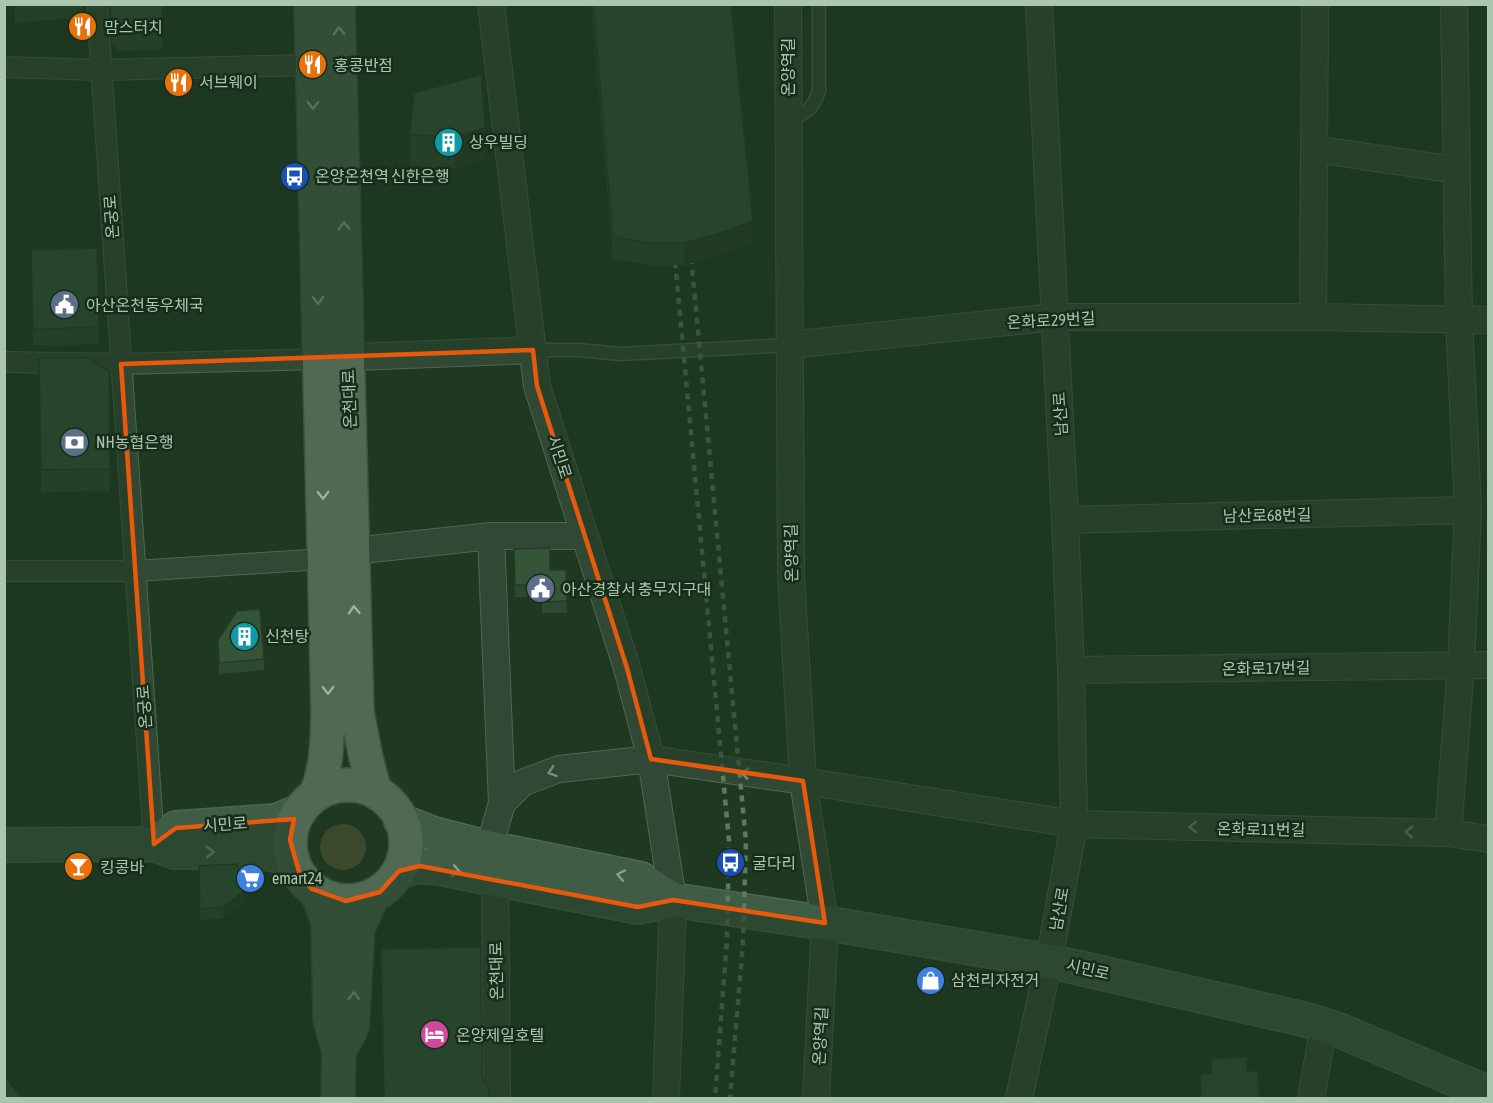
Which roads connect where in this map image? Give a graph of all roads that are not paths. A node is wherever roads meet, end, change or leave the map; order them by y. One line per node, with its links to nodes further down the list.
1 (97, 4): 12 (street, 온궁로)
2 (311, 4): 10 (main road, 온천대로)
3 (338, 4): 22 (main road, 온천대로, one-way to 3)
4 (491, 4): 21 (street, 시민로)
5 (788, 4): 13 (street, 온양역길)
6 (819, 4): 13 (lane)
7 (1039, 4): 16 (street, 남산로)
8 (1316, 4): 14 (street)
9 (1454, 4): 15 (street)
10 (312, 65): 12 (street); 22 (main road, 온천대로, one-way to 22)
11 (4, 67): 12 (street)
12 (101, 70): 24 (street, 온궁로)
13 (788, 121): 20 (street, 온양역길)
14 (1314, 149): 15 (street); 17 (street)
15 (1456, 170): 18 (street)
16 (1055, 317): 17 (street, 온화로29번길); 20 (street, 온화로29번길); 26 (street, 남산로)
17 (1313, 317): 18 (street, 온화로29번길)
18 (1459, 320): 19 (street, 온화로29번길); 25 (street)
19 (1488, 320)
20 (790, 345): 21 (lane); 36 (street, 온양역길)
21 (532, 350): 22 (street); 28 (street, 시민로)
22 (334, 358): 24 (street, 온천대로); 29 (main road, 온천대로)
23 (4, 362): 24 (street)
24 (121, 364): 31 (street, 온궁로)
25 (1468, 510): 26 (street, 남산로68번길); 32 (street)
26 (1065, 520): 34 (street, 남산로)
27 (491, 536): 28 (street); 29 (street); 39 (street)
28 (585, 536): 35 (street, 시민로)
29 (339, 555): 31 (street); 37 (main road, 온천대로, one-way to 29); 38 (main road, 온천대로, one-way to 38)
30 (4, 571): 31 (street)
31 (135, 571): 44 (street, 온궁로)
32 (1461, 665): 33 (street, 온화로17번길); 34 (street, 온화로17번길); 42 (street)
33 (1488, 665)
34 (1071, 670): 41 (street, 남산로)
35 (651, 759): 36 (street, one-way to 35); 39 (street, one-way to 39); 51 (street, 시민로)
36 (803, 781): 41 (street); 52 (street, 온양역길)
37 (375, 792): 38 (main road); 40 (main road)
38 (308, 802): 44 (main road, 시민로); 46 (main road)
39 (502, 803): 47 (street)
40 (401, 821): 47 (main road, 시민로); 48 (main road)
41 (1074, 824): 42 (street, 온화로11번길, one-way to 41); 53 (street, 남산로)
42 (1448, 833): 43 (street, 온화로11번길)
43 (1488, 839)
44 (154, 844): 45 (main road, 시민로); 46 (main road, 시민로, one-way to 46)
45 (4, 845)
46 (292, 859): 49 (main road)
47 (492, 863): 48 (main road, 시민로, one-way to 47); 51 (main road, 시민로); 58 (street, 온천대로)
48 (399, 871): 50 (main road)
49 (317, 892): 50 (main road); 55 (main road)
50 (373, 895): 55 (main road, one-way to 50)
51 (673, 900): 52 (main road, 시민로); 59 (street)
52 (825, 923): 53 (main road, 시민로); 60 (street, 온양역길)
53 (1049, 961): 54 (main road, 시민로); 61 (street, 남산로)
54 (1324, 1025): 56 (main road, 시민로); 62 (street)
55 (339, 1052): 57 (main road)
56 (1488, 1093)
57 (338, 1098)
58 (497, 1098)
59 (666, 1098)
60 (816, 1098)
61 (1019, 1098)
62 (1311, 1098)

